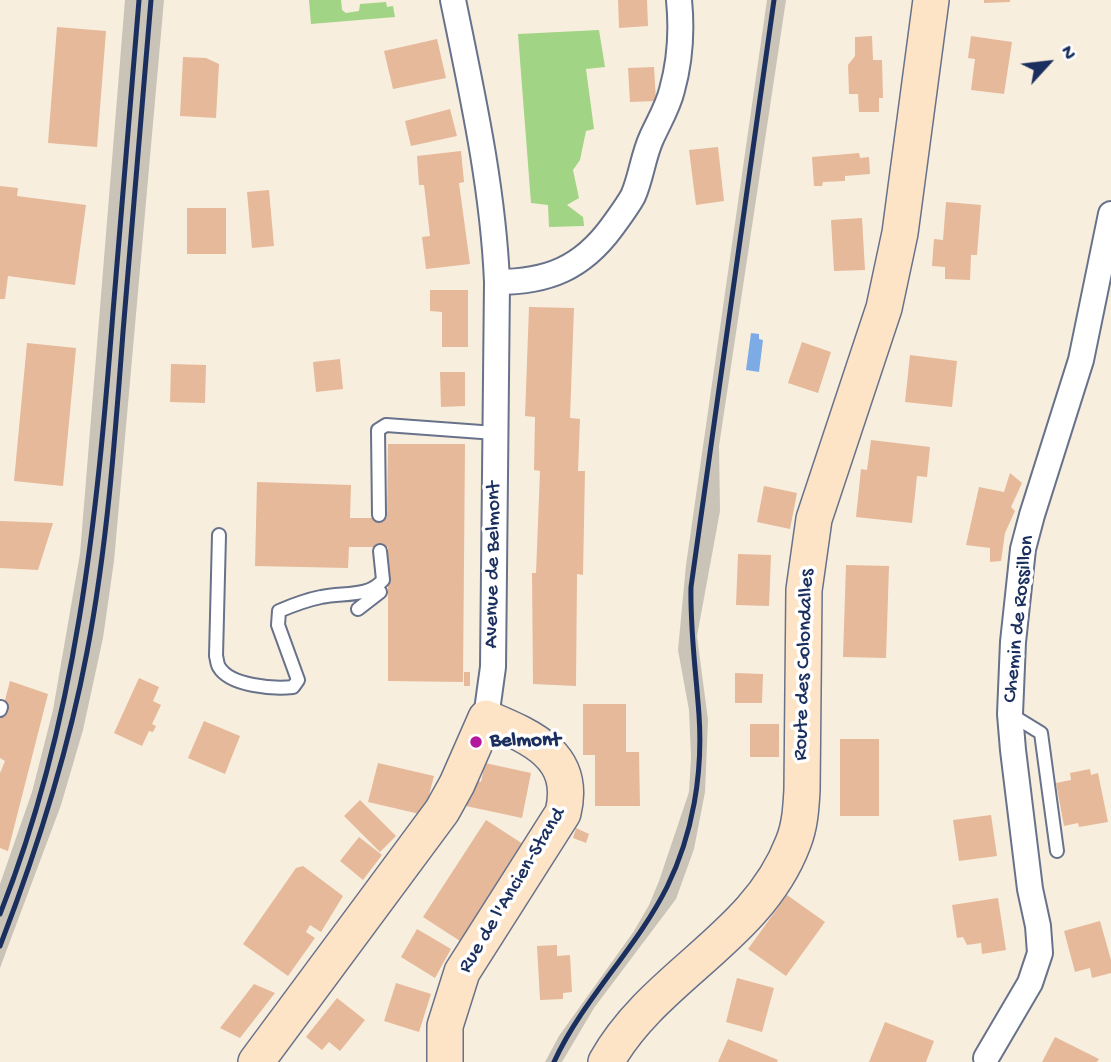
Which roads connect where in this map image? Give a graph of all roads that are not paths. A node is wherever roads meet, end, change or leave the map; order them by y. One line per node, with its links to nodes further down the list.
1 (453, 0): 5 (street, Avenue de Belmont)
2 (679, 0): 5 (street)
3 (932, 0): 18 (street, Route des Colondalles)
4 (1111, 214): 12 (street, Chemin de Rossillon)
5 (497, 282): 6 (street, Avenue de Belmont)
6 (495, 433): 7 (lane); 13 (street, Avenue de Belmont)
7 (379, 515)
8 (219, 535): 10 (lane)
9 (380, 551): 10 (lane)
10 (383, 580): 11 (lane)
11 (358, 609)
12 (1010, 714): 14 (lane); 15 (street, Chemin de Rossillon)
13 (486, 718): 16 (street, Avenue de Belmont); 17 (street, Rue de l'Ancien-Stand)
14 (1057, 851)
15 (986, 1060)
16 (256, 1062)
17 (444, 1062)
18 (606, 1062)

